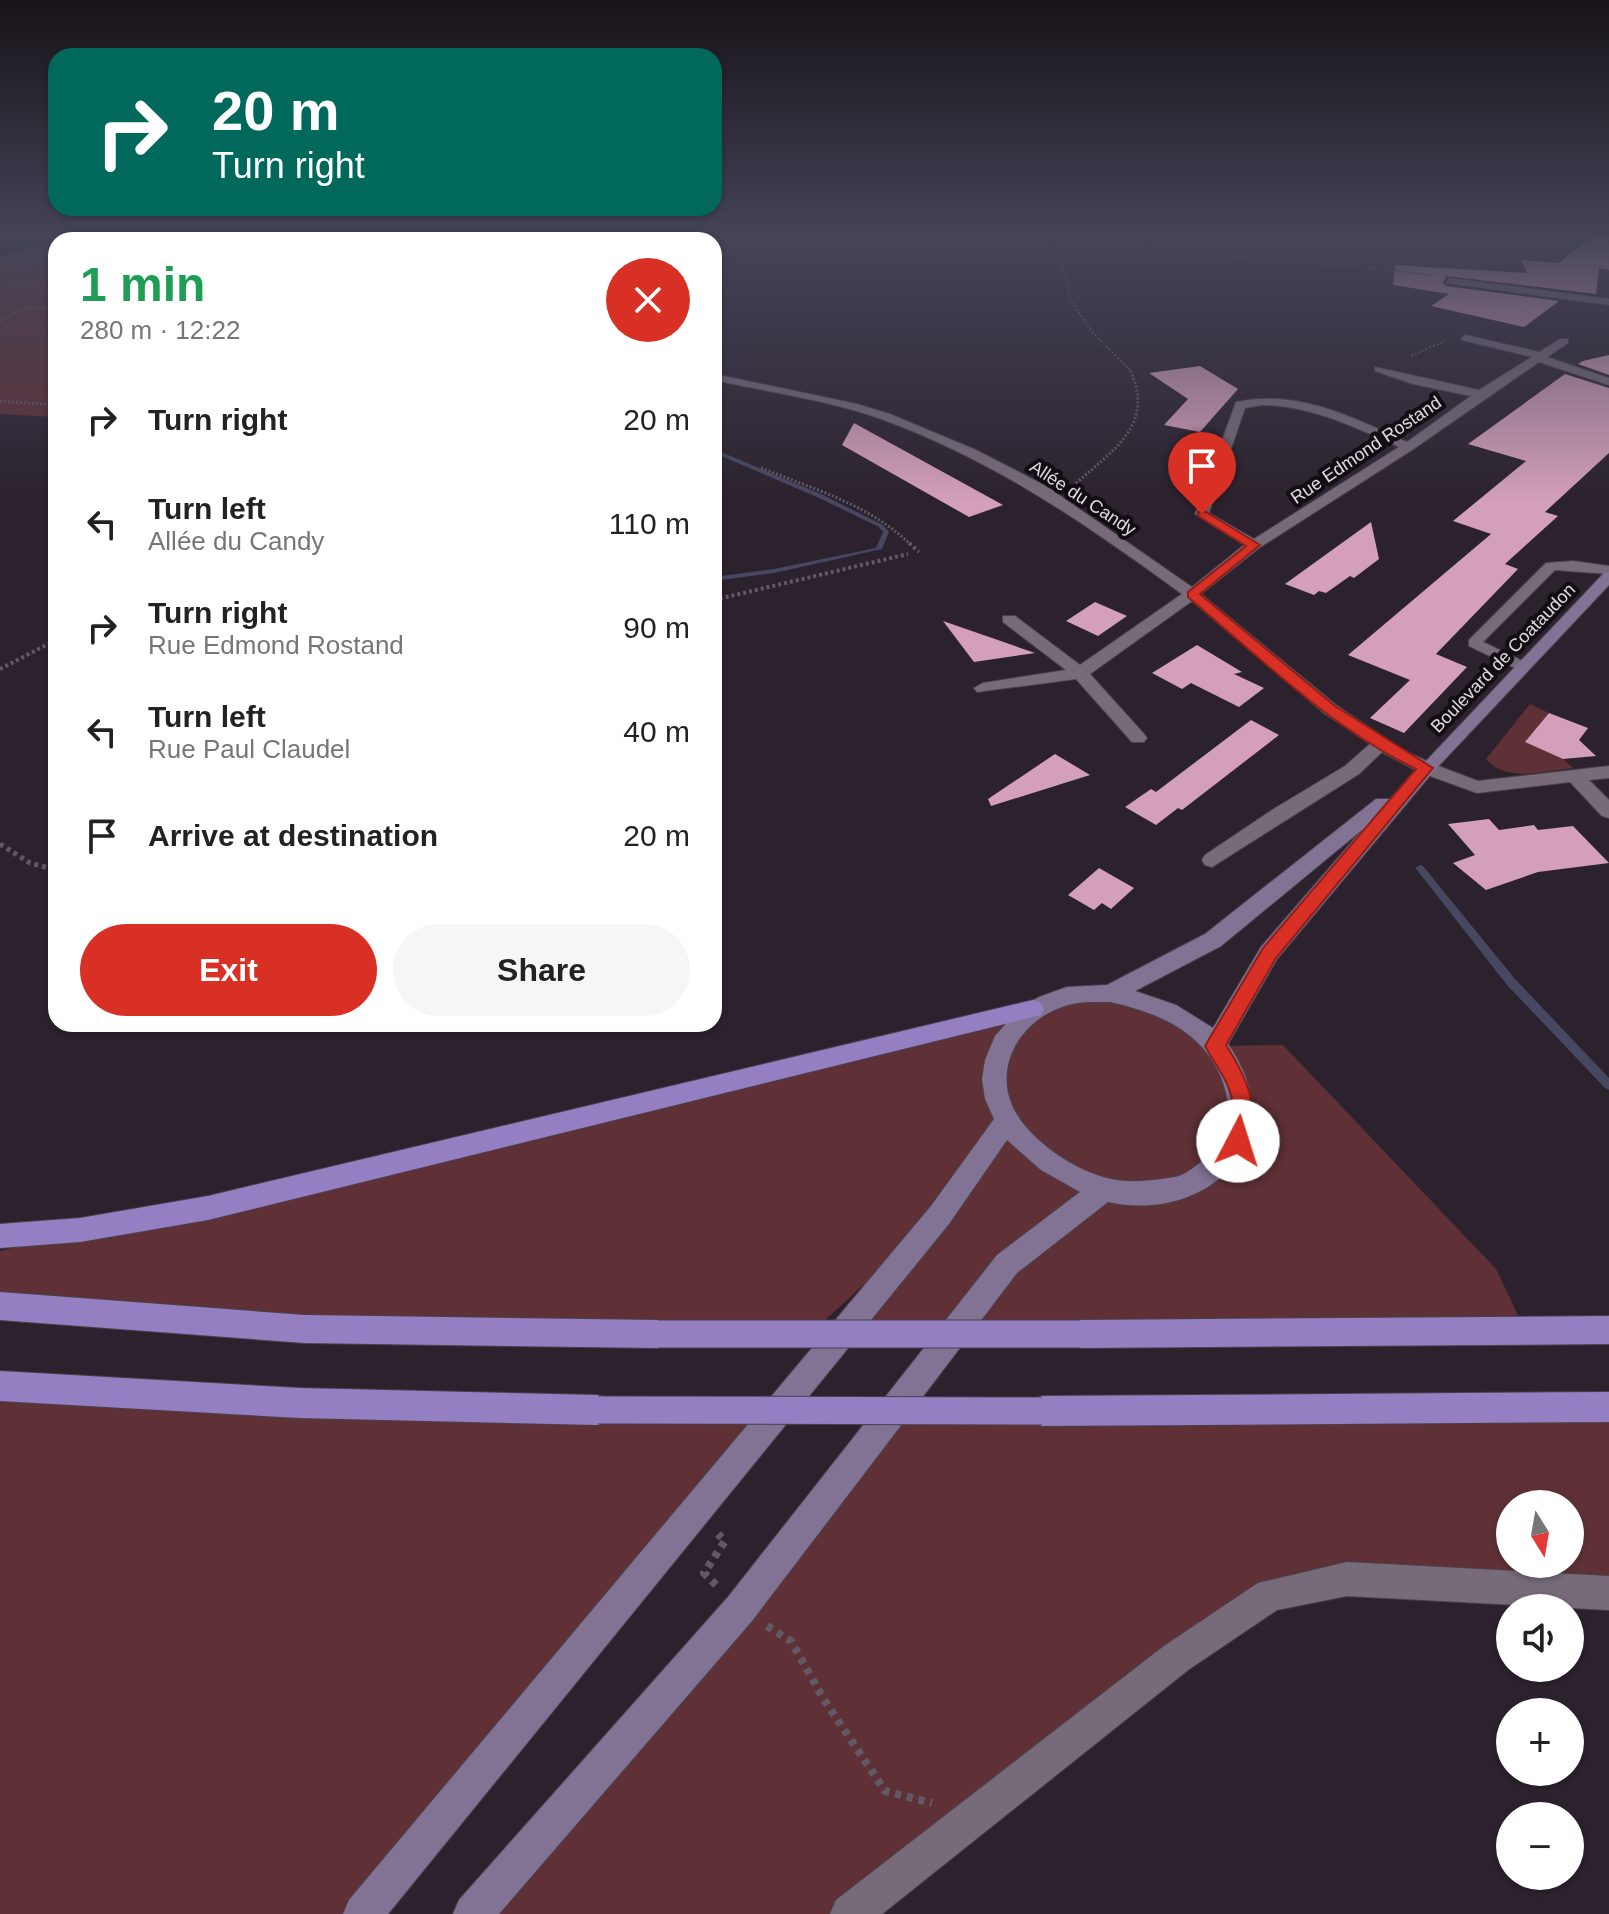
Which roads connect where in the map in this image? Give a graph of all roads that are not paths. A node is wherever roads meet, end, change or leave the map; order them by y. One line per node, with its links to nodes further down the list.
1 (1466, 338): 3 (street)
2 (1564, 341): 3 (street, Rue Edmond Rostand)
3 (1541, 357): 6 (street); 7 (street, Rue Edmond Rostand)
4 (1379, 369): 7 (street)
5 (722, 379): 11 (street, Allée du Candy)
6 (1609, 382)
7 (1481, 394): 8 (street, Rue Edmond Rostand)
8 (1408, 447): 9 (street, Rue Edmond Rostand); 9 (street)
9 (1254, 545): 11 (street, Rue Edmond Rostand)
10 (1609, 573): 13 (main road, Boulevard de Coataudon); 13 (lane)
11 (1192, 594): 14 (street, Rue Edmond Rostand); 17 (street, Allée du Candy)
12 (1009, 619): 14 (street)
13 (1522, 666): 18 (main road, Boulevard de Coataudon)
14 (1080, 673): 15 (street); 16 (street)
15 (983, 688)
16 (1138, 738)
17 (1381, 743): 18 (street, Allée du Candy); 22 (street)
18 (1426, 768): 20 (street, Allée du Candy); 23 (main road); 25 (main road)
19 (1609, 772): 20 (street, Allée du Candy)
20 (1575, 776): 21 (street)
21 (1609, 812)
22 (1212, 860)
23 (1110, 993): 24 (main road); 25 (main road)
24 (1033, 1009): 26 (main road); 28 (highway)
25 (1215, 1046): 27 (main road)
26 (1007, 1120): 27 (main road); 34 (main road)
27 (1104, 1189): 35 (main road)
28 (0, 1236)
29 (0, 1306): 30 (highway, bridge)
30 (1609, 1330)
31 (0, 1386): 32 (highway, bridge)
32 (1609, 1407)
33 (1609, 1593): 36 (street)
34 (363, 1914)
35 (473, 1914)
36 (850, 1914)

